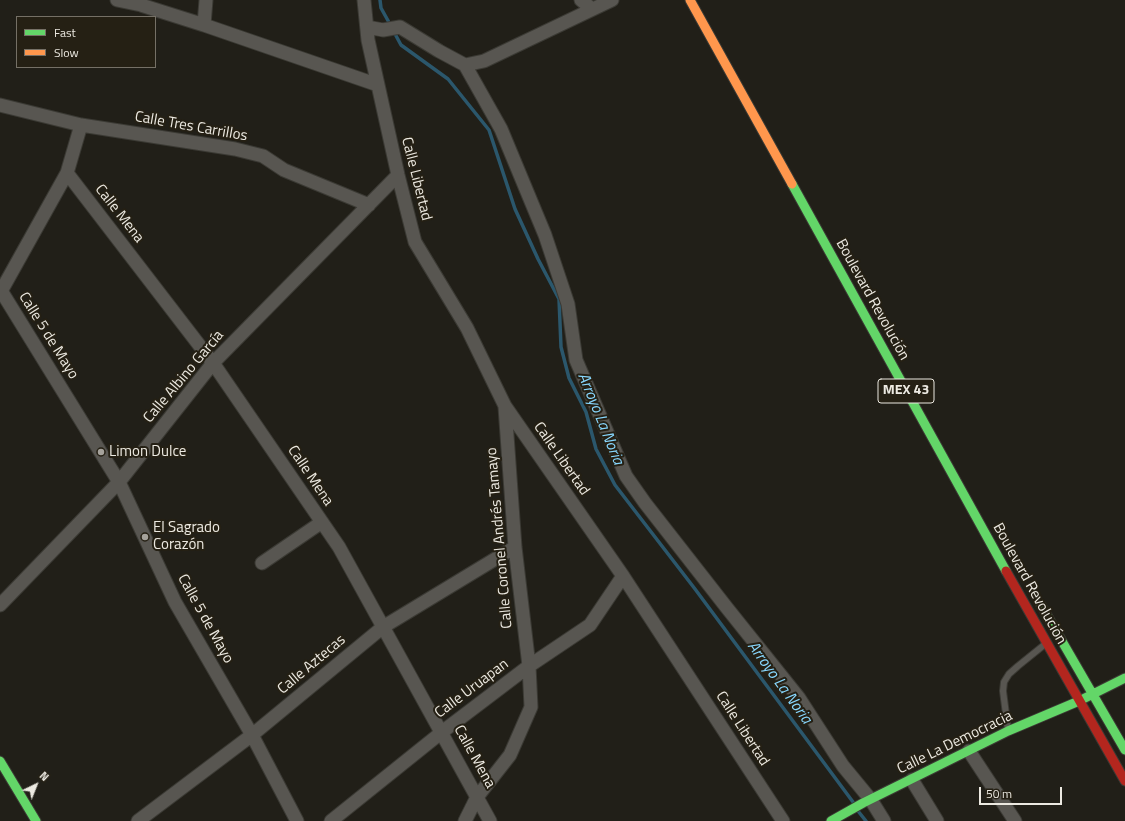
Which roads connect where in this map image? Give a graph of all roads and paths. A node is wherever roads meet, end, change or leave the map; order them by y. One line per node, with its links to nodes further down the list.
1 (117, 0): 8 (street)
2 (206, 0): 8 (street)
3 (364, 0): 9 (street, Calle Libertad)
4 (581, 0): 7 (street)
5 (612, 0): 7 (street)
6 (690, 0): 15 (main road, Boulevard Revolución / MEX 43)
7 (592, 9): 10 (street)
8 (204, 25): 11 (street)
9 (367, 27): 10 (street); 11 (street, Calle Libertad)
10 (464, 65): 44 (street)
11 (378, 85): 17 (street, Calle Libertad)
12 (0, 105): 13 (street, Calle Tres Carrillos)
13 (81, 125): 16 (street); 18 (street, Calle Tres Carrillos)
14 (794, 164): 15 (main road)
15 (784, 170): 30 (main road, Boulevard Revolución / MEX 43)
16 (67, 173): 19 (street); 20 (street, Calle Mena)
17 (398, 175): 18 (street, Calle Albino García); 21 (street, Calle Libertad)
18 (369, 205): 20 (street, Calle Albino García)
19 (0, 291): 22 (street, Calle 5 de Mayo)
20 (213, 363): 22 (street, Calle Albino García); 23 (street, Calle Mena)
21 (505, 406): 24 (street, Calle Coronel Andrés Tamayo); 26 (street, Calle Libertad)
22 (119, 482): 28 (street, Calle Albino García); 37 (street, Calle 5 de Mayo)
23 (322, 522): 25 (street); 29 (street, Calle Mena)
24 (515, 547): 29 (street, Calle Aztecas); 31 (street, Calle Coronel Andrés Tamayo)
25 (262, 563)
26 (623, 576): 31 (street, Calle Uruapan); 51 (street, Calle Libertad)
27 (1037, 597): 33 (main road, Boulevard Revolución)
28 (0, 605)
29 (383, 627): 36 (street, Calle Mena); 37 (street, Calle Aztecas)
30 (1046, 643): 34 (main road, Boulevard Revolución / MEX 43); 35 (lane)
31 (529, 666): 36 (street, Calle Uruapan); 43 (street, Calle Coronel Andrés Tamayo)
32 (1125, 678): 33 (main road, Calle La Democracia)
33 (1094, 694): 34 (main road, Calle La Democracia); 38 (main road, Boulevard Revolución)
34 (1079, 701): 35 (main road, Calle La Democracia); 42 (main road, Boulevard Revolución / MEX 43)
35 (1008, 731): 39 (main road, Calle La Democracia)
36 (442, 732): 43 (street, Calle Mena); 48 (street, Calle Uruapan)
37 (252, 735): 46 (street, Calle Aztecas); 47 (street, Calle 5 de Mayo)
38 (1125, 750)
39 (970, 751): 41 (main road, Calle La Democracia); 55 (street)
40 (0, 761): 45 (main road)
41 (912, 780): 44 (main road, Calle La Democracia); 54 (street)
42 (1125, 781)
43 (477, 797): 49 (street, Calle Coronel Andrés Tamayo); 50 (street, Calle Mena)
44 (867, 802): 52 (main road, Calle La Democracia); 53 (street)
45 (36, 821)
46 (138, 821)
47 (297, 821)
48 (331, 821)
49 (465, 821)
50 (490, 821)
51 (783, 821)
52 (831, 821)
53 (884, 821)
54 (937, 821)
55 (1015, 821)

